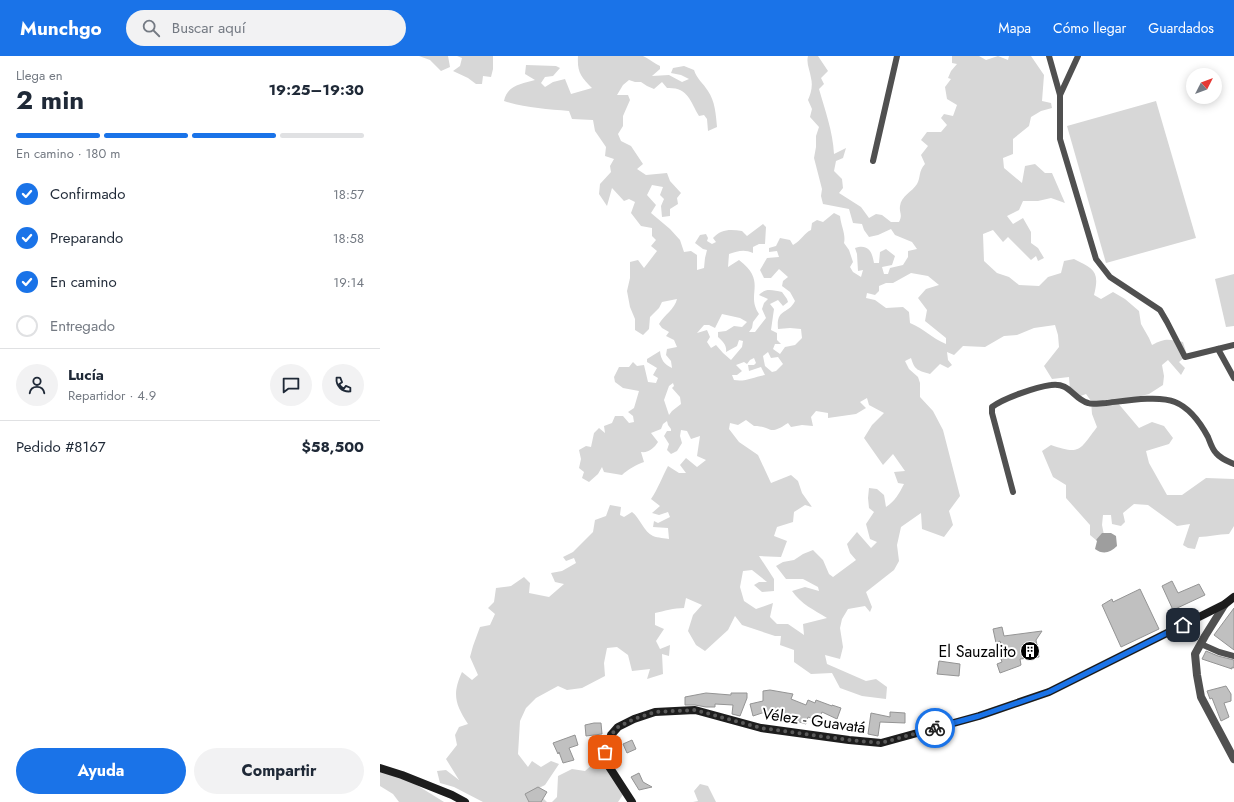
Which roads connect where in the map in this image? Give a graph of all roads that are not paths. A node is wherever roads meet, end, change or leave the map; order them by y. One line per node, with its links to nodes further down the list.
1 (897, 56): 5 (lane)
2 (1049, 56): 4 (lane)
3 (1078, 56): 4 (lane)
4 (1060, 95): 7 (lane)
5 (873, 161)
6 (1234, 345): 7 (lane)
7 (1218, 349): 8 (lane)
8 (1234, 378)
9 (1234, 464): 10 (lane)
10 (1013, 492)
11 (1234, 597): 12 (street, Vélez - Guavatá)
12 (1225, 604): 13 (street); 18 (street, Vélez - Guavatá)
13 (1201, 644): 14 (lane); 15 (street)
14 (1234, 656)
15 (1234, 759)
16 (380, 768): 17 (street)
17 (465, 802)
18 (632, 802)

